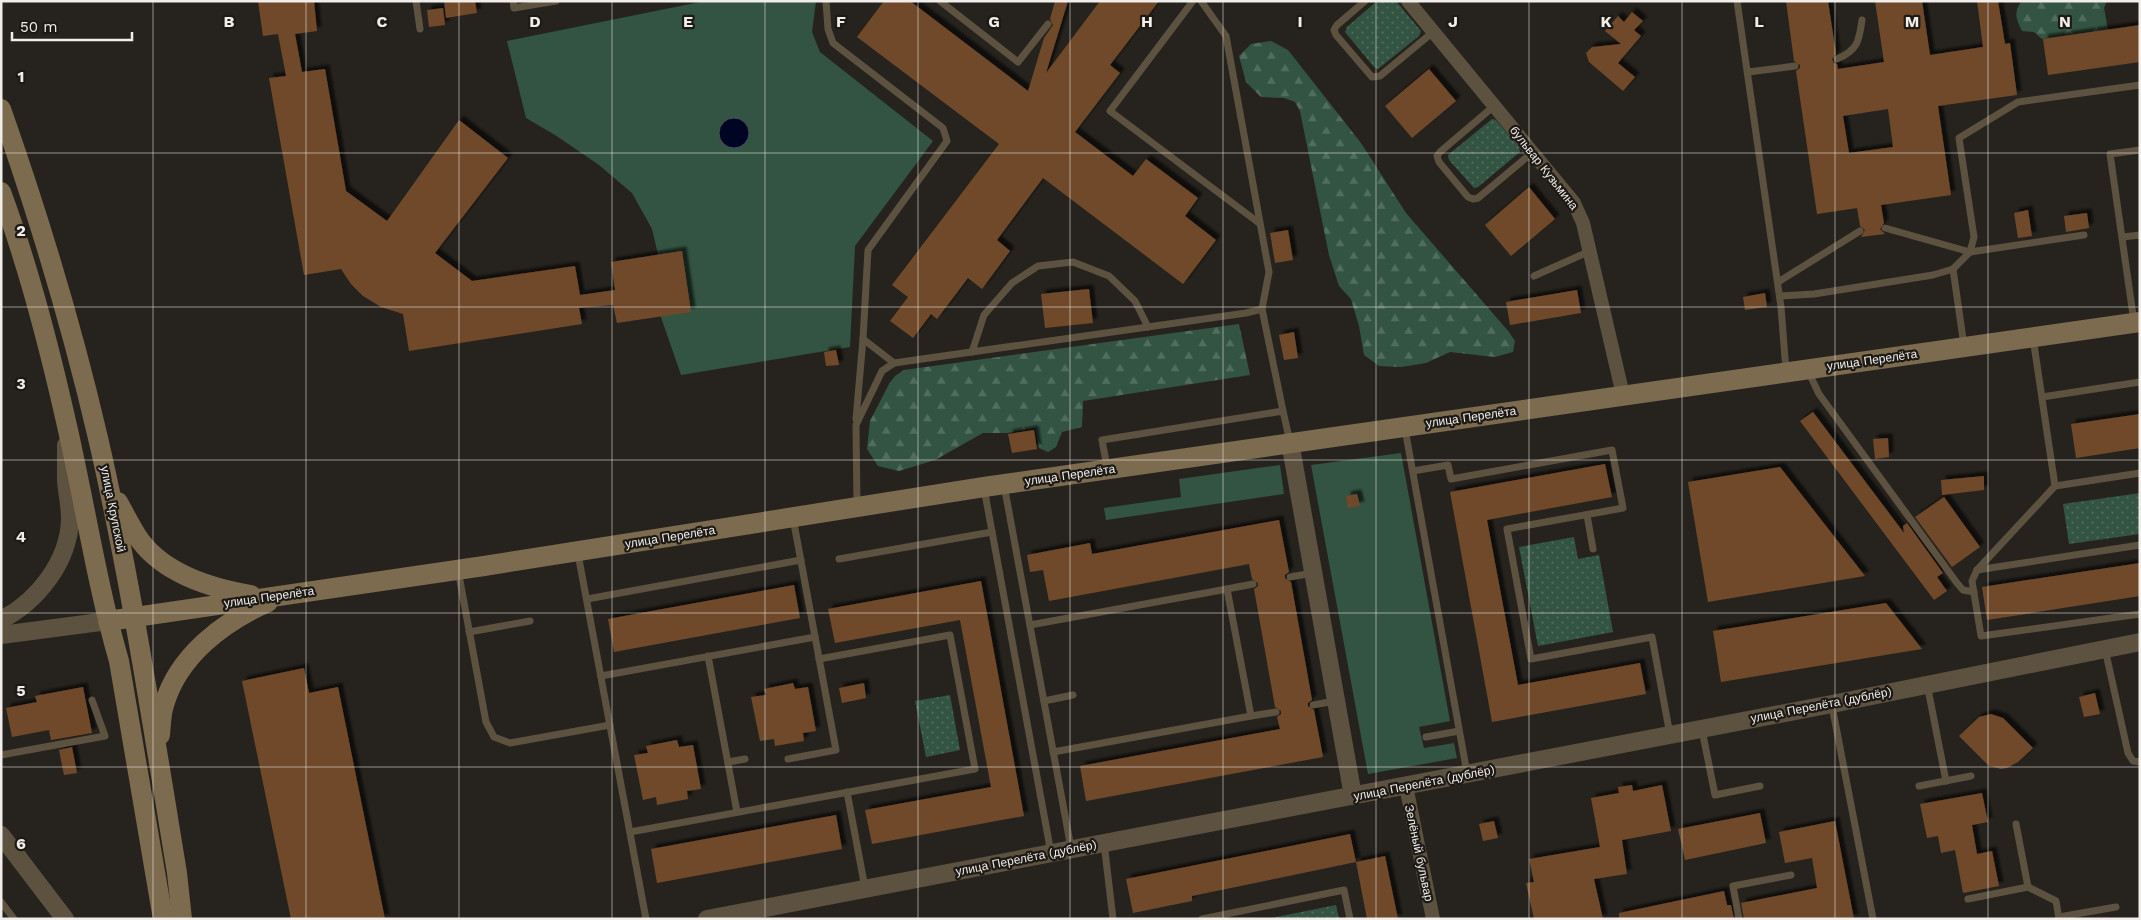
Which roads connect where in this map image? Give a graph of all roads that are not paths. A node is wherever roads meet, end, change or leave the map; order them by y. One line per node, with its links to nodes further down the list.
1 (416, 1): 13 (lane)
2 (513, 1): 3 (lane)
3 (556, 1)
4 (826, 1): 40 (lane)
5 (940, 1): 12 (lane)
6 (1193, 1): 24 (lane)
7 (1201, 1): 24 (lane)
8 (1365, 1): 14 (lane)
9 (1408, 1): 14 (street, бульвар Кузьмина)
10 (1737, 1): 17 (lane)
11 (1862, 20): 15 (lane)
12 (1048, 24)
13 (420, 29)
14 (1433, 32): 19 (street, бульвар Кузьмина)
15 (1837, 59)
16 (1795, 66): 17 (lane)
17 (1748, 72): 34 (lane)
18 (2140, 85): 31 (lane)
19 (1494, 106): 22 (street, бульвар Кузьмина); 22 (lane)
20 (1, 109): 60 (main road, улица Крупской)
21 (2140, 150): 29 (lane)
22 (1533, 152): 30 (street, бульвар Кузьмина)
23 (1, 192): 50 (main road)
24 (1259, 223): 36 (lane)
25 (1885, 228): 31 (lane)
26 (1860, 231): 34 (lane)
27 (2084, 235): 31 (lane)
28 (2140, 235): 29 (lane)
29 (2122, 238): 37 (lane)
30 (1590, 251): 33 (lane); 47 (street, бульвар Кузьмина)
31 (1970, 252): 32 (lane)
32 (1953, 269): 35 (lane); 41 (lane)
33 (1534, 276)
34 (1778, 282): 35 (lane)
35 (1780, 296): 45 (lane)
36 (1262, 309): 38 (lane); 49 (lane)
37 (2137, 322): 39 (main road, улица Перелёта)
38 (1148, 327): 42 (lane); 42 (lane)
39 (2032, 337): 41 (main road, улица Перелёта); 48 (lane)
40 (863, 339): 43 (lane); 51 (lane)
41 (1964, 347): 44 (main road, улица Перелёта)
42 (972, 352): 43 (lane)
43 (894, 363): 51 (lane)
44 (1807, 369): 45 (main road, улица Перелёта); 76 (lane)
45 (1786, 372): 47 (main road, улица Перелёта)
46 (2140, 382): 48 (lane)
47 (1624, 395): 52 (main road, улица Перелёта)
48 (2042, 397): 58 (lane)
49 (1283, 411): 53 (lane); 54 (lane)
50 (65, 417): 81 (street); 82 (main road)
51 (856, 425): 61 (lane)
52 (1405, 426): 53 (main road, улица Перелёта); 55 (lane)
53 (1290, 442): 54 (main road, улица Перелёта); 72 (street)
54 (1107, 469): 57 (main road, улица Перелёта)
55 (1413, 471): 62 (lane); 104 (lane)
56 (2140, 473): 58 (lane)
57 (1004, 484): 59 (main road, улица Перелёта); 84 (lane)
58 (2055, 486): 71 (lane)
59 (984, 487): 61 (main road, улица Перелёта); 64 (lane)
60 (109, 488): 77 (main road); 80 (main road, улица Крупской)
61 (857, 506): 63 (main road, улица Перелёта)
62 (1587, 515): 66 (lane); 105 (lane)
63 (793, 518): 67 (main road, улица Перелёта); 69 (lane)
64 (992, 532): 68 (lane); 128 (lane)
65 (2140, 545): 71 (lane)
66 (1593, 549)
67 (578, 551): 70 (main road, улица Перелёта); 78 (lane)
68 (839, 559)
69 (801, 560): 78 (lane); 87 (lane)
70 (458, 570): 77 (main road, улица Перелёта); 85 (lane)
71 (1977, 570): 76 (lane)
72 (1313, 573): 73 (lane); 97 (street)
73 (1290, 578)
74 (1253, 584): 75 (lane)
75 (1227, 589): 84 (lane); 101 (lane)
76 (1974, 592): 79 (lane)
77 (281, 596): 80 (main road, улица Перелёта); 109 (main road)
78 (586, 599): 92 (lane)
79 (2140, 614)
80 (133, 617): 82 (main road, улица Перелёта); 109 (main road, улица Крупской)
81 (1, 620)
82 (108, 620): 86 (street, улица Перелёта); 139 (main road)
83 (530, 621): 85 (lane)
84 (1030, 625): 96 (lane)
85 (469, 632): 102 (lane)
86 (1, 635)
87 (815, 637): 90 (lane); 91 (lane)
88 (2140, 642): 89 (street, улица Перелёта (дублёр))
89 (2105, 649): 93 (street, улица Перелёта (дублёр)); 113 (lane)
90 (708, 656): 92 (lane); 112 (lane)
91 (819, 659): 111 (lane); 120 (lane)
92 (601, 676): 102 (lane)
93 (1927, 684): 98 (street, улица Перелёта (дублёр)); 116 (lane)
94 (1073, 695): 96 (lane)
95 (92, 700): 108 (lane)
96 (1044, 701): 107 (lane)
97 (1336, 701): 99 (lane); 121 (street)
98 (1832, 704): 103 (street, улица Перелёта (дублёр)); 148 (lane)
99 (1313, 705)
100 (1276, 712): 101 (lane)
101 (1251, 716): 107 (lane)
102 (610, 725): 124 (lane)
103 (1702, 729): 105 (street, улица Перелёта (дублёр)); 118 (lane)
104 (1459, 731): 106 (lane); 114 (lane)
105 (1670, 735): 114 (street, улица Перелёта (дублёр))
106 (1426, 737)
107 (1053, 752): 127 (lane)
108 (1, 755)
109 (157, 758): 140 (main road, улица Крупской)
110 (745, 759): 112 (lane)
111 (788, 759)
112 (728, 762): 122 (lane)
113 (2140, 762)
114 (1467, 774): 117 (street, улица Перелёта (дублёр))
115 (1971, 776): 116 (lane)
116 (1946, 781): 119 (lane)
117 (1406, 786): 121 (street, улица Перелёта (дублёр)); 146 (street, Зелёный бульвар)
118 (1760, 786)
119 (1919, 786)
120 (847, 792): 122 (lane); 131 (lane)
121 (1353, 796): 126 (street, улица Перелёта (дублёр))
122 (737, 812): 124 (lane)
123 (2016, 824): 130 (lane)
124 (630, 832): 141 (lane)
125 (1, 835): 138 (street)
126 (1104, 842): 127 (street, улица Перелёта (дублёр)); 143 (lane)
127 (1071, 849): 128 (street, улица Перелёта (дублёр))
128 (1051, 853): 131 (street, улица Перелёта (дублёр))
129 (1790, 875): 147 (lane)
130 (2028, 887): 132 (lane); 136 (lane)
131 (865, 889): 135 (street, улица Перелёта (дублёр))
132 (1968, 899)
133 (1, 902): 137 (lane)
134 (2116, 906): 136 (lane)
135 (747, 915): 142 (street, улица Перелёта (дублёр))
136 (2059, 918)
137 (14, 919)
138 (65, 919)
139 (163, 919)
140 (182, 919)
141 (646, 919)
142 (707, 919)
143 (1113, 919)
144 (1202, 919): 145 (lane)
145 (1350, 919)
146 (1433, 919)
147 (1739, 919)
148 (1873, 919)

